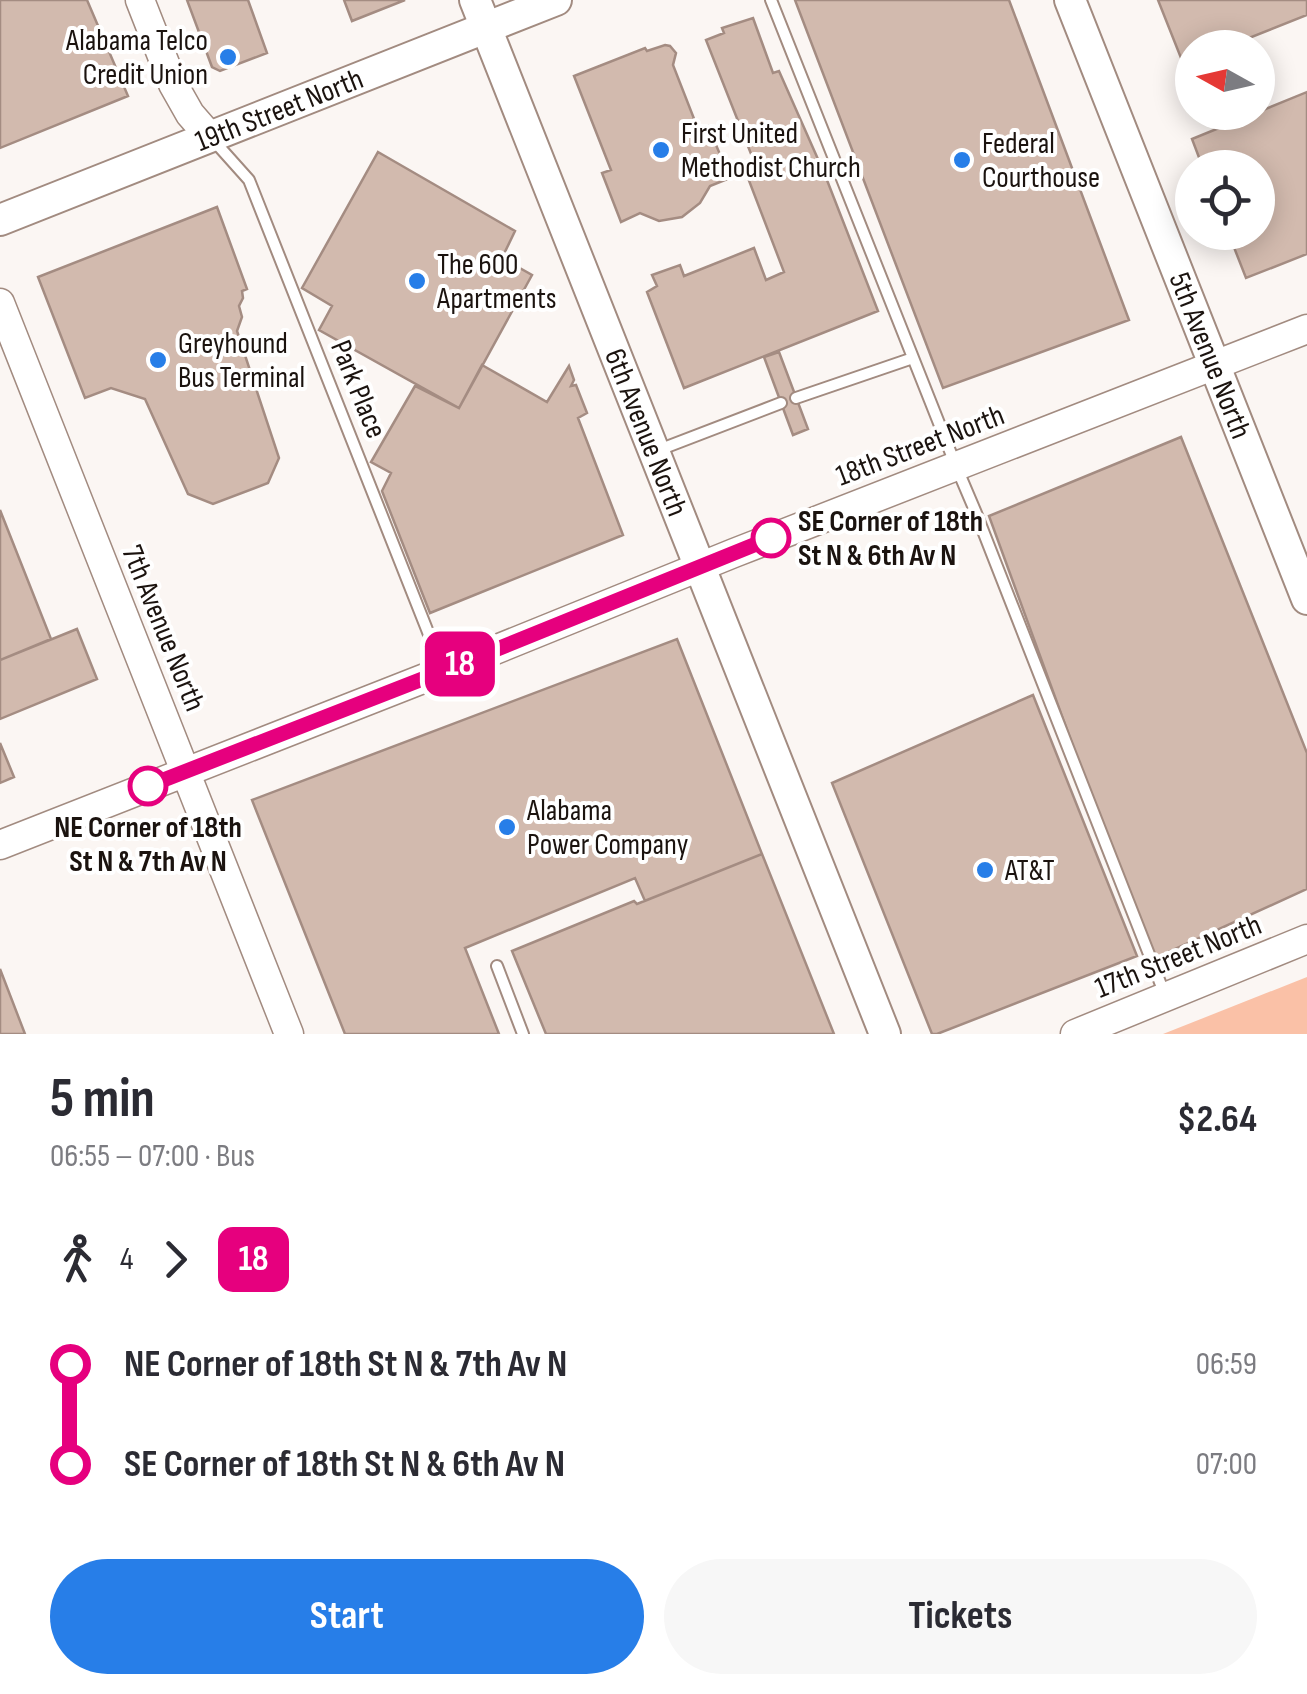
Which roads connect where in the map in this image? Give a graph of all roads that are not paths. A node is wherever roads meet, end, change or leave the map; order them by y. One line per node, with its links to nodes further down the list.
1 (140, 0): 6 (street)
2 (556, 0): 5 (main road, 19th Street North)
3 (771, 0): 10 (lane)
4 (1070, 0): 11 (main road, 5th Avenue North)
5 (480, 14): 6 (main road, 19th Street North); 14 (main road, 6th Avenue North)
6 (210, 137): 7 (main road, 19th Street North); 18 (lane, Park Place)
7 (0, 220)
8 (0, 303): 19 (street, 7th Avenue North)
9 (1307, 329): 11 (street, 18th Street North)
10 (913, 358): 12 (lane); 15 (lane)
11 (1215, 364): 15 (street, 18th Street North); 17 (main road, 5th Avenue North)
12 (796, 398)
13 (781, 404): 14 (lane)
14 (655, 451): 16 (main road, 6th Avenue North)
15 (956, 466): 16 (street, 18th Street North); 23 (lane)
16 (700, 566): 18 (street, 18th Street North); 26 (main road, 6th Avenue North)
17 (1307, 598)
18 (443, 671): 19 (street, 18th Street North)
19 (185, 771): 20 (street, 18th Street North); 24 (street, 7th Avenue North)
20 (0, 845)
21 (1307, 939): 23 (street, 17th Street North)
22 (496, 966): 25 (lane)
23 (1166, 996): 27 (street, 17th Street North)
24 (289, 1034)
25 (524, 1034)
26 (885, 1034)
27 (1075, 1034)

